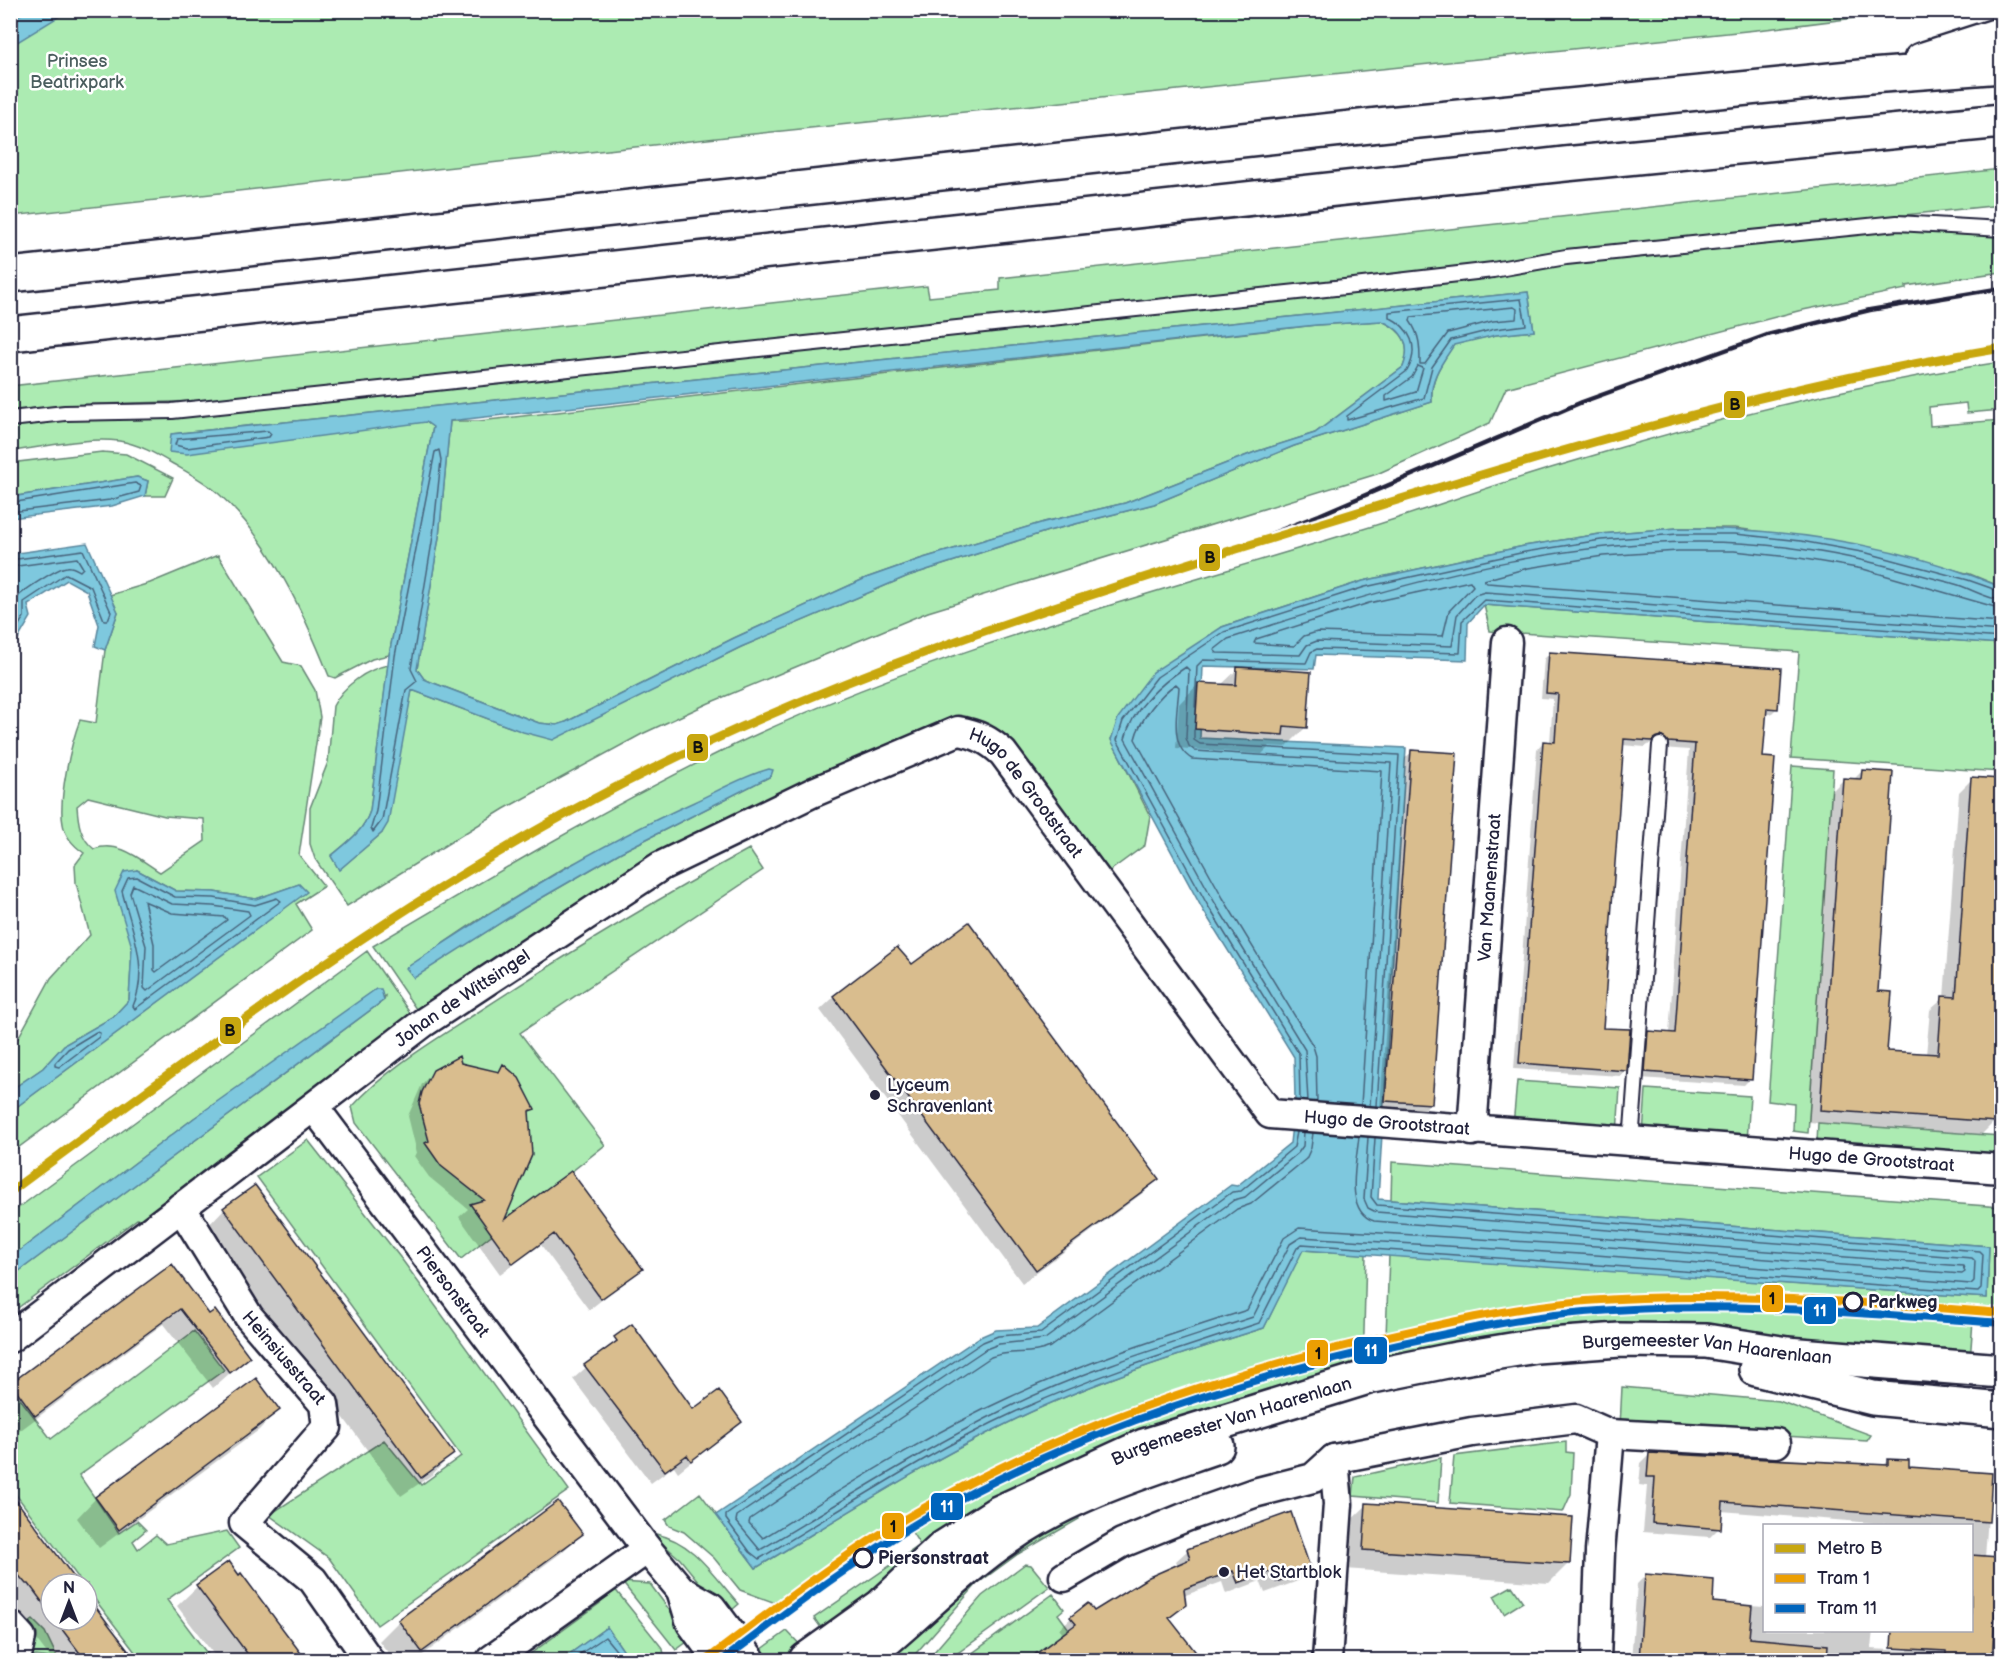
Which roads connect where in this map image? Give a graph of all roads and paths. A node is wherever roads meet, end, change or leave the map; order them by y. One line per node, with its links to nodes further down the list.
1 (2001, 34): 3 (main road)
2 (2001, 66): 3 (main road)
3 (1870, 76): 6 (main road)
4 (2001, 121): 7 (main road)
5 (2001, 229): 8 (lane)
6 (10, 275)
7 (10, 334)
8 (10, 419)
9 (1507, 642): 13 (street, Van Maanenstraat)
10 (957, 731): 12 (street, Johan de Wittsingel); 13 (street, Hugo de Grootstraat)
11 (1660, 745): 14 (lane)
12 (314, 1107): 16 (street, Johan de Wittsingel); 23 (street, Piersonstraat)
13 (1472, 1131): 14 (street, Hugo de Grootstraat)
14 (1631, 1143): 15 (street, Hugo de Grootstraat)
15 (2001, 1169)
16 (181, 1207): 17 (street, Johan de Wittsingel); 28 (street, Heinsiusstraat)
17 (10, 1338)
18 (2001, 1371): 32 (main road, Burgemeester Van Haarenlaan)
19 (2001, 1410): 33 (main road, Burgemeester Van Haarenlaan)
20 (1610, 1434): 21 (street); 22 (street); 35 (street)
21 (1776, 1443)
22 (1334, 1458): 24 (street); 34 (street)
23 (646, 1549): 25 (street, Piersonstraat); 29 (street)
24 (1064, 1577)
25 (681, 1590): 30 (street, Piersonstraat); 31 (street, Piersonstraat)
26 (10, 1625): 27 (street)
27 (16, 1660)
28 (369, 1660)
29 (491, 1660)
30 (718, 1660)
31 (751, 1660)
32 (806, 1660)
33 (861, 1660)
34 (1327, 1660)
35 (1596, 1660)

